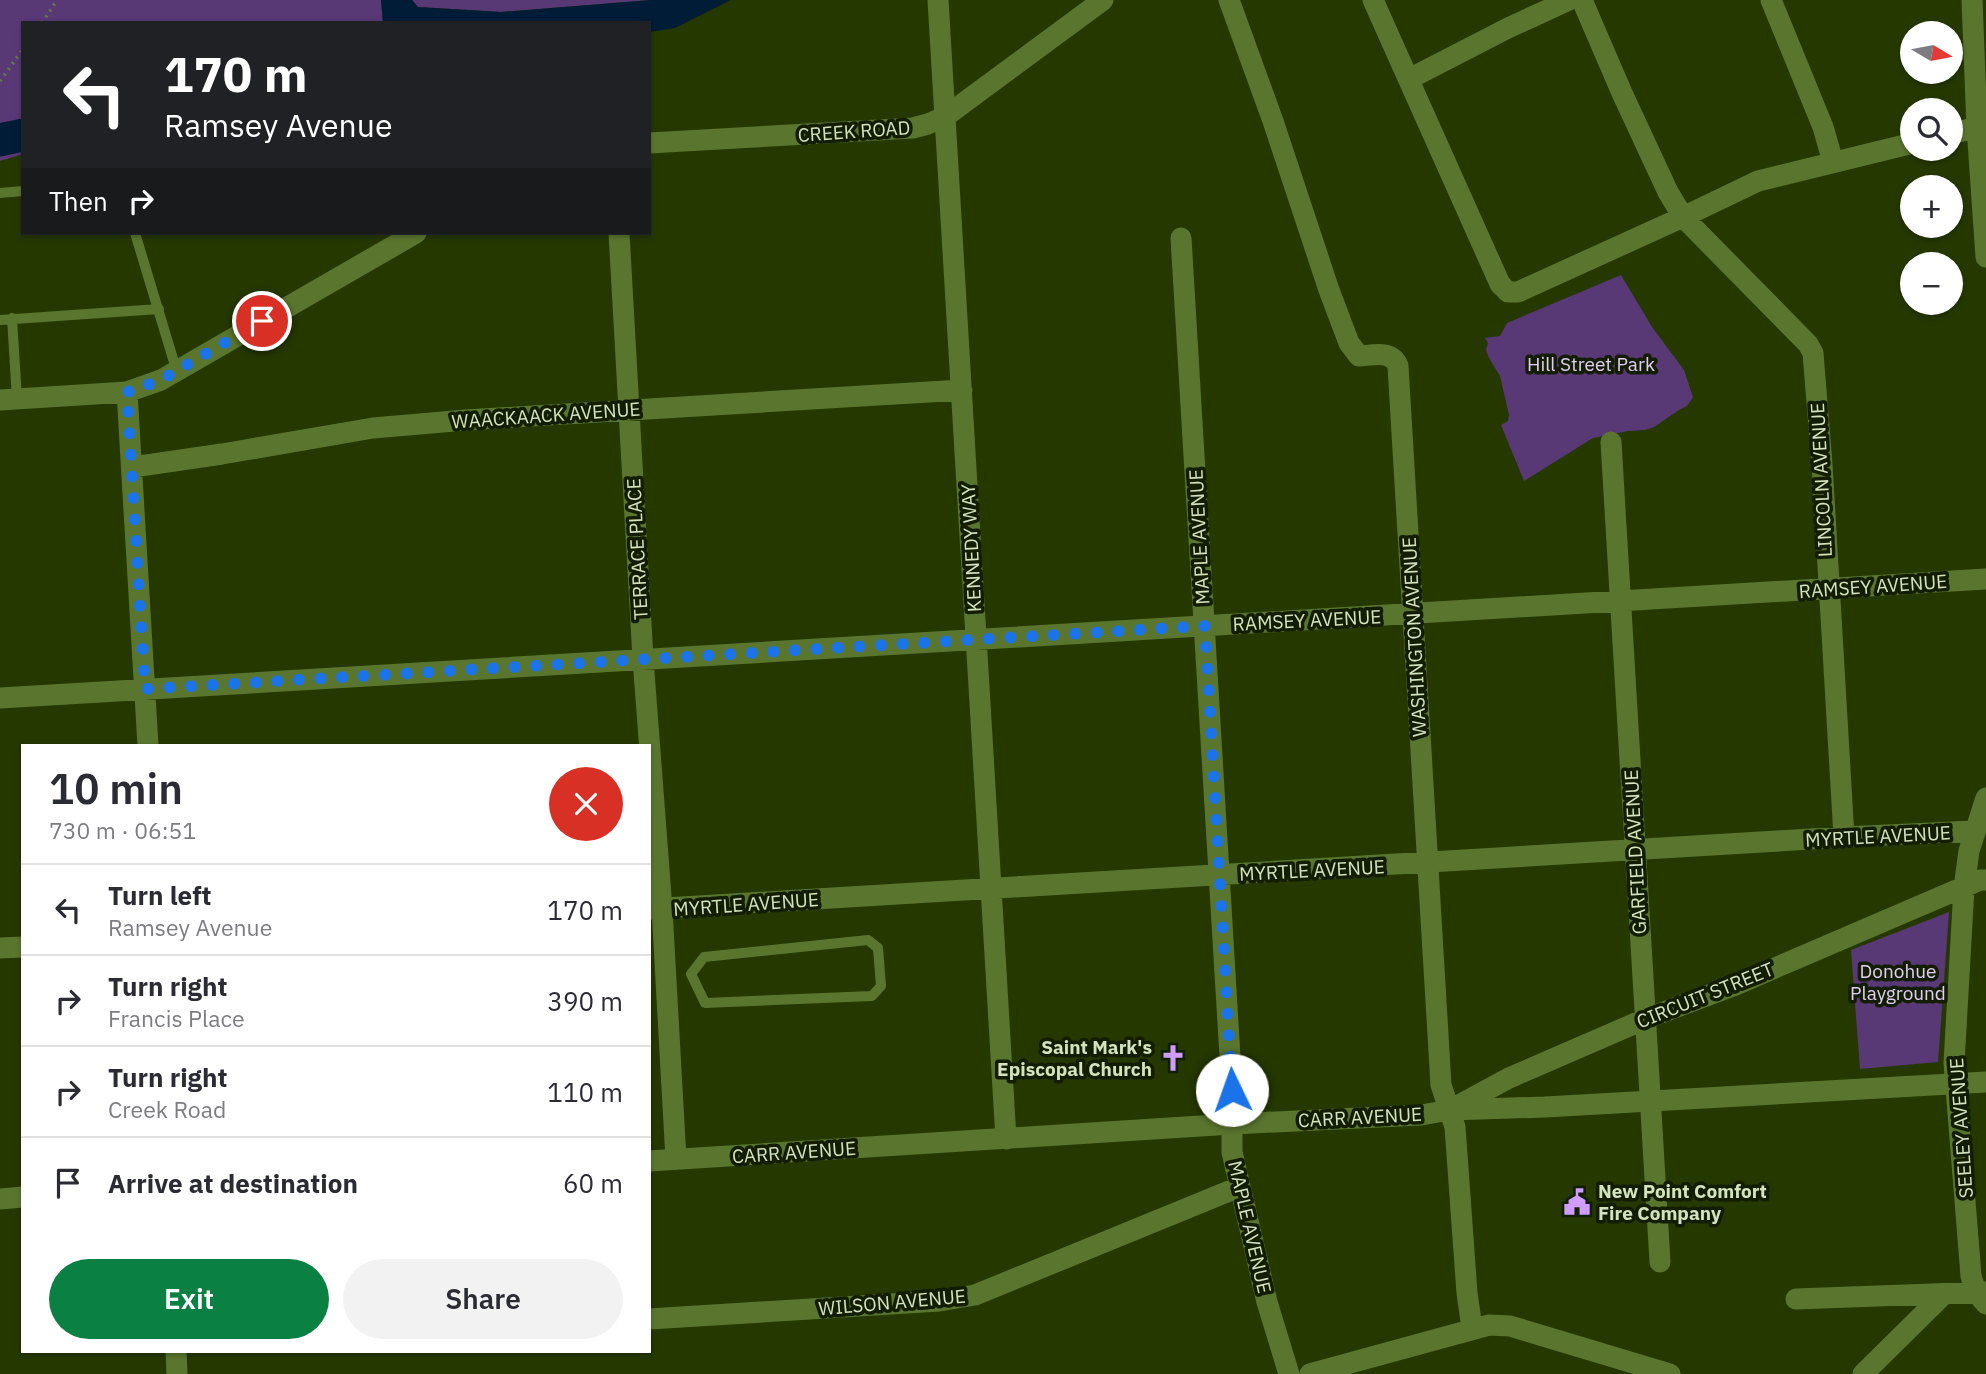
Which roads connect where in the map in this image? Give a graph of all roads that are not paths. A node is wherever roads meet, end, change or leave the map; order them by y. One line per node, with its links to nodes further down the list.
1 (938, 0): 11 (street, KENNEDY WAY)
2 (1103, 0): 11 (street, CREEK ROAD)
3 (1229, 0): 38 (street, WASHINGTON AVENUE)
4 (1373, 0): 9 (street)
5 (1569, 0): 9 (street)
6 (1582, 0): 19 (street, LINCOLN AVENUE)
7 (1771, 0): 16 (street)
8 (1972, 0): 10 (street)
9 (1409, 79): 19 (street)
10 (1981, 98): 12 (street)
11 (946, 116): 14 (street, CREEK ROAD); 29 (street, KENNEDY WAY)
12 (1977, 127): 13 (street); 24 (street)
13 (1963, 131)
14 (651, 143)
15 (1900, 146): 16 (street)
16 (1833, 162): 19 (street)
17 (21, 191): 18 (lane)
18 (0, 192)
19 (1683, 217): 36 (street, LINCOLN AVENUE)
20 (136, 235): 25 (lane)
21 (413, 235): 28 (street)
22 (619, 235): 32 (street, TERRACE PLACE)
23 (1181, 238): 39 (street, MAPLE AVENUE)
24 (1986, 257)
25 (159, 309): 26 (lane); 28 (lane)
26 (12, 318): 27 (lane); 31 (lane)
27 (0, 320)
28 (177, 372): 30 (street)
29 (962, 390): 32 (street, WAACKAACK AVENUE); 40 (street, KENNEDY WAY)
30 (127, 392): 31 (street); 34 (street)
31 (8, 399)
32 (629, 410): 34 (street, WAACKAACK AVENUE); 41 (street, TERRACE PLACE)
33 (1611, 442): 37 (street, GARFIELD AVENUE)
34 (133, 467): 42 (street)
35 (1986, 579): 36 (street, RAMSEY AVENUE)
36 (1828, 589): 37 (street, RAMSEY AVENUE); 49 (street, LINCOLN AVENUE)
37 (1620, 601): 38 (street, RAMSEY AVENUE); 50 (street, GARFIELD AVENUE)
38 (1412, 613): 39 (street, RAMSEY AVENUE); 51 (street, WASHINGTON AVENUE)
39 (1205, 626): 40 (street, RAMSEY AVENUE); 52 (street, MAPLE AVENUE)
40 (976, 639): 41 (street, RAMSEY AVENUE); 54 (street, KENNEDY WAY)
41 (643, 659): 42 (street, RAMSEY AVENUE); 45 (street, TERRACE PLACE)
42 (145, 689): 43 (street, RAMSEY AVENUE); 44 (street)
43 (0, 698)
44 (148, 744)
45 (647, 744)
46 (1986, 798): 48 (street, SEELEY AVENUE)
47 (651, 813): 56 (street, TERRACE PLACE)
48 (1974, 831): 49 (street, MYRTLE AVENUE); 55 (street, SEELEY AVENUE)
49 (1844, 837): 50 (street, MYRTLE AVENUE)
50 (1635, 850): 51 (street, MYRTLE AVENUE); 61 (street, GARFIELD AVENUE)
51 (1427, 863): 52 (street, MYRTLE AVENUE); 65 (street, WASHINGTON AVENUE)
52 (1220, 875): 54 (street, MYRTLE AVENUE); 66 (street, MAPLE AVENUE)
53 (1986, 880): 55 (street, CIRCUIT STREET)
54 (991, 888): 56 (street, MYRTLE AVENUE); 67 (street, KENNEDY WAY)
55 (1964, 888): 61 (street, CIRCUIT STREET); 63 (street, SEELEY AVENUE)
56 (656, 909): 60 (street, TERRACE PLACE)
57 (21, 947): 58 (street)
58 (0, 948)
59 (691, 974): 59 (lane); 60 (lane)
60 (665, 975): 68 (street, TERRACE PLACE)
61 (1645, 1019): 64 (street, GARFIELD AVENUE); 65 (street, CIRCUIT STREET)
62 (1986, 1082): 63 (street, CARR AVENUE)
63 (1955, 1084): 64 (street, CARR AVENUE); 75 (street, SEELEY AVENUE)
64 (1650, 1101): 65 (street, CARR AVENUE); 73 (street, GARFIELD AVENUE)
65 (1450, 1110): 66 (street, CARR AVENUE); 78 (street, WASHINGTON AVENUE)
66 (1232, 1124): 67 (street, CARR AVENUE); 70 (street, MAPLE AVENUE)
67 (1006, 1139): 68 (street, CARR AVENUE)
68 (676, 1159): 69 (street, CARR AVENUE)
69 (651, 1161)
70 (1239, 1187): 77 (street, WILSON AVENUE); 81 (street, MAPLE AVENUE)
71 (21, 1197): 72 (street)
72 (0, 1199)
73 (1660, 1262)
74 (1944, 1294): 75 (street); 76 (street); 84 (street)
75 (1983, 1296)
76 (1796, 1299)
77 (651, 1319)
78 (1472, 1328): 82 (street); 83 (street)
79 (176, 1353): 80 (street)
80 (177, 1374)
81 (1289, 1374)
82 (1310, 1374)
83 (1670, 1374)
84 (1863, 1374)

